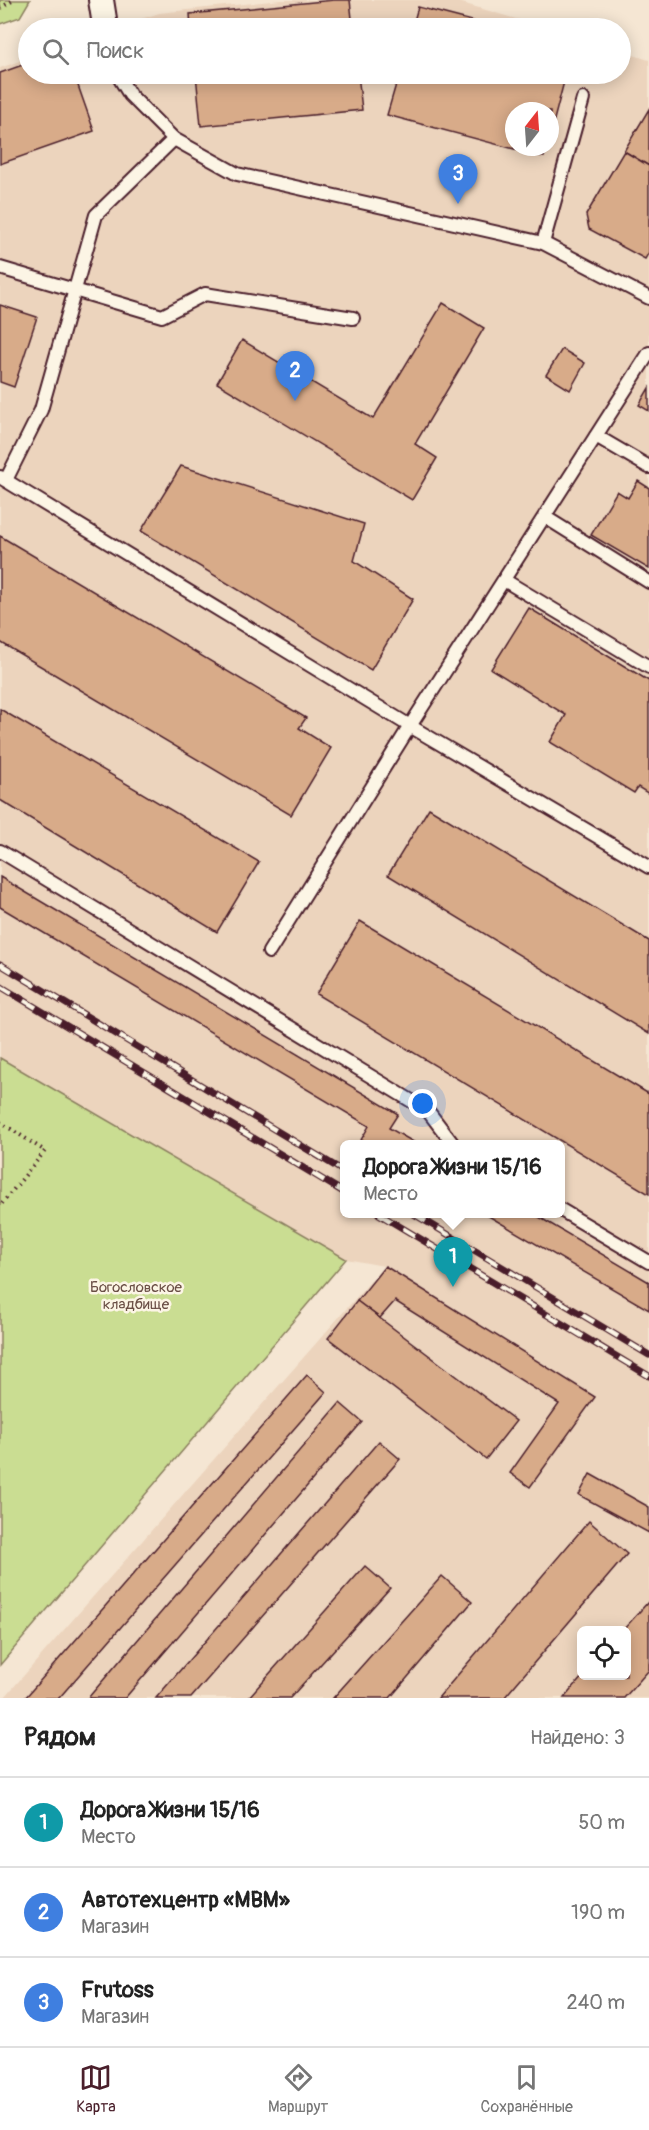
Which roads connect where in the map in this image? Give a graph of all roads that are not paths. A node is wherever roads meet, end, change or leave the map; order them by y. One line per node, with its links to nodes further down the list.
1 (123, 84): 3 (lane)
2 (584, 99): 4 (lane)
3 (174, 139): 4 (lane); 6 (lane)
4 (543, 243): 7 (lane)
5 (0, 268): 6 (lane)
6 (75, 290): 8 (lane); 12 (lane)
7 (649, 298)
8 (353, 318)
9 (649, 353): 10 (lane)
10 (596, 436): 11 (lane); 13 (lane)
11 (649, 467)
12 (3, 479): 17 (lane)
13 (545, 517): 14 (lane); 15 (lane)
14 (504, 580): 16 (lane); 17 (lane)
15 (649, 582)
16 (649, 668)
17 (410, 726): 19 (lane); 20 (lane)
18 (0, 851): 21 (lane)
19 (649, 867)
20 (269, 952)
21 (450, 1140)
22 (565, 1212): 23 (lane)
23 (649, 1262)

